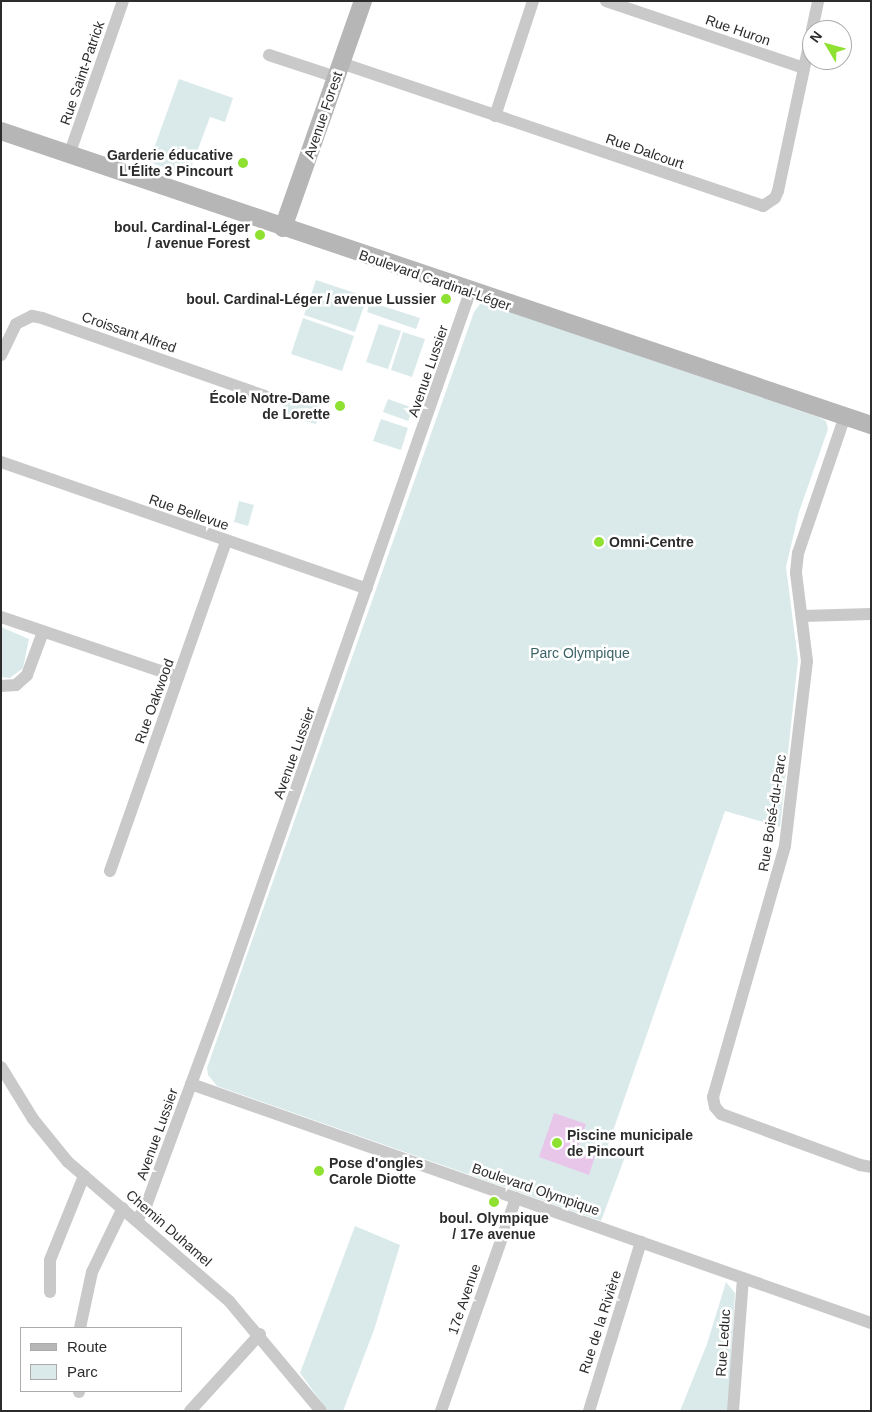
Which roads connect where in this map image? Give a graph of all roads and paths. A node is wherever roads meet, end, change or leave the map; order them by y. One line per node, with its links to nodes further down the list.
1 (123, 1): 13 (street, Rue Saint-Patrick)
2 (363, 1): 9 (street, Avenue Forest)
3 (533, 1): 11 (street)
4 (606, 1): 8 (street, Rue Huron)
5 (818, 1): 6 (street, Rue Dalcourt)
6 (814, 20)
7 (269, 55): 9 (street, Rue Dalcourt)
8 (802, 67)
9 (339, 70): 11 (street, Rue Dalcourt); 14 (street, Avenue Forest)
10 (804, 70): 11 (street, Rue Dalcourt)
11 (495, 116)
12 (1, 132): 13 (street, Boulevard Cardinal-Léger)
13 (70, 155): 14 (street, Boulevard Cardinal-Léger)
14 (283, 228): 15 (street, Boulevard Cardinal-Léger)
15 (470, 292): 18 (street, Boulevard Cardinal-Léger); 22 (street, Avenue Lussier)
16 (1, 355): 17 (street, Croissant Alfred)
17 (265, 396)
18 (846, 416): 19 (street, Boulevard Cardinal-Léger); 24 (street, Rue Boisé-du-Parc)
19 (871, 425)
20 (1, 462): 21 (street, Rue Bellevue)
21 (226, 541): 22 (street, Rue Bellevue); 27 (street, Rue Oakwood)
22 (368, 589): 31 (street, Avenue Lussier)
23 (871, 614): 24 (street)
24 (803, 616): 32 (street, Rue Boisé-du-Parc)
25 (1, 617): 26 (street)
26 (43, 632): 27 (street); 28 (street)
27 (178, 677): 29 (street, Rue Oakwood)
28 (1, 686)
29 (110, 871)
30 (1, 1067): 33 (street, Chemin Duhamel)
31 (191, 1084): 34 (street, Boulevard Olympique); 36 (street, Avenue Lussier)
32 (871, 1166)
33 (84, 1176): 35 (street, Chemin Duhamel); 39 (street)
34 (516, 1198): 37 (street, Boulevard Olympique); 45 (street, 17e Avenue)
35 (123, 1208): 36 (street, Chemin Duhamel); 41 (street)
36 (137, 1220): 42 (street, Chemin Duhamel)
37 (641, 1242): 38 (street, Boulevard Olympique); 46 (street, Rue de la Rivière)
38 (743, 1278): 40 (street, Boulevard Olympique); 47 (street, Rue Leduc)
39 (50, 1292)
40 (871, 1323)
41 (80, 1327)
42 (260, 1334): 43 (street); 44 (street, Chemin Duhamel)
43 (190, 1411)
44 (321, 1411)
45 (441, 1411)
46 (589, 1411)
47 (733, 1411)

